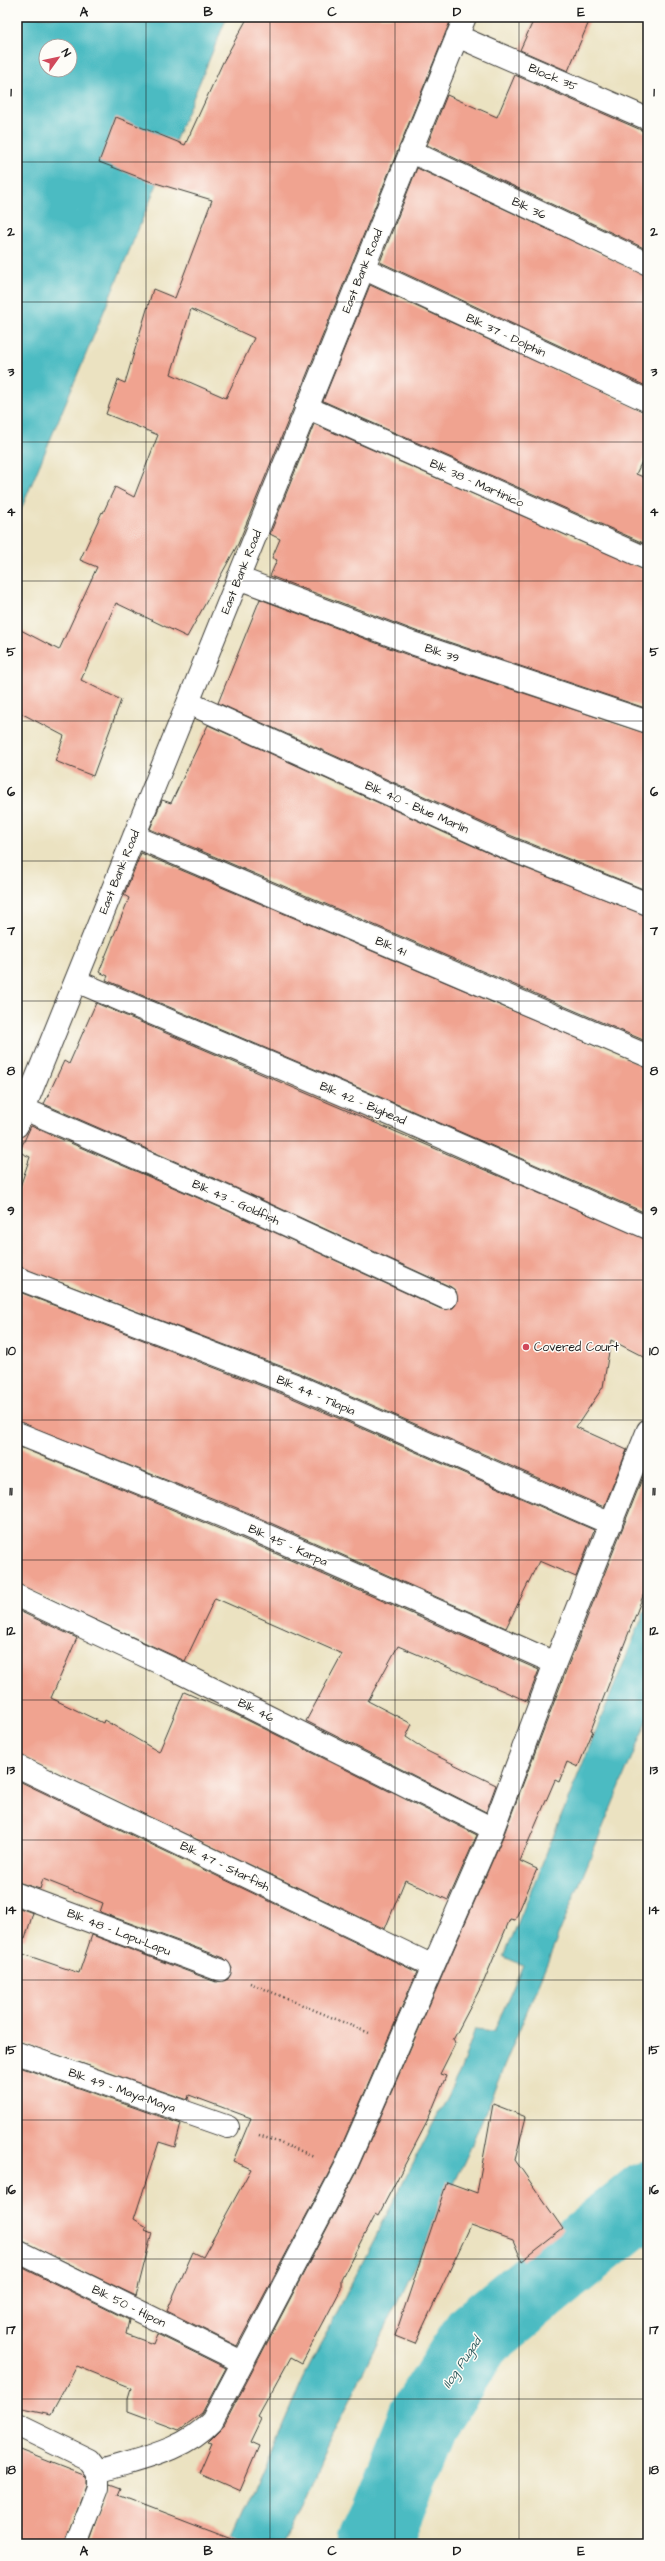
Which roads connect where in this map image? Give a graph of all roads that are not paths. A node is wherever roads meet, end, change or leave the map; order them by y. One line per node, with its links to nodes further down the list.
1 (461, 26): 2 (street, Block 35); 3 (street, East Bank Road)
2 (648, 119)
3 (410, 151): 4 (street, Blk 36); 5 (street, East Bank Road)
4 (648, 264)
5 (363, 268): 6 (street, Blk 37 - Dolphin); 7 (street, East Bank Road)
6 (648, 401)
7 (306, 407): 8 (street, Blk 38 - Martinico); 9 (street, East Bank Road)
8 (648, 559)
9 (238, 578): 10 (street, East Bank Road); 11 (street, Blk 39)
10 (189, 703): 12 (street, East Bank Road); 13 (street, Blk 40 - Blue Marlin)
11 (648, 722)
12 (134, 836): 14 (street, East Bank Road); 15 (street, Blk 41)
13 (648, 904)
14 (76, 981): 16 (street, East Bank Road); 17 (street, Blk 42 - Bighead)
15 (648, 1056)
16 (21, 1118): 19 (street, Blk 43 - Goldfish)
17 (648, 1228)
18 (17, 1278): 22 (street, Blk 44 - Tilapia)
19 (446, 1298)
20 (648, 1430): 22 (street)
21 (17, 1433): 24 (street, Blk 45 - Karpa)
22 (611, 1524): 24 (street)
23 (17, 1596): 26 (street, Blk 46)
24 (555, 1663): 26 (street)
25 (17, 1766): 28 (street, Blk 47 - Starfish)
26 (492, 1829): 28 (street)
27 (17, 1894): 29 (street, Blk 48 - Lapu-Lapu)
28 (433, 1966): 33 (street)
29 (220, 1970)
30 (17, 2053): 31 (street, Blk 49 - Maya-Maya)
31 (228, 2128)
32 (17, 2251): 33 (street, Blk 50 - Hipon)
33 (242, 2362): 35 (street)
34 (17, 2425): 35 (street)
35 (98, 2472): 36 (street)
36 (76, 2544)

